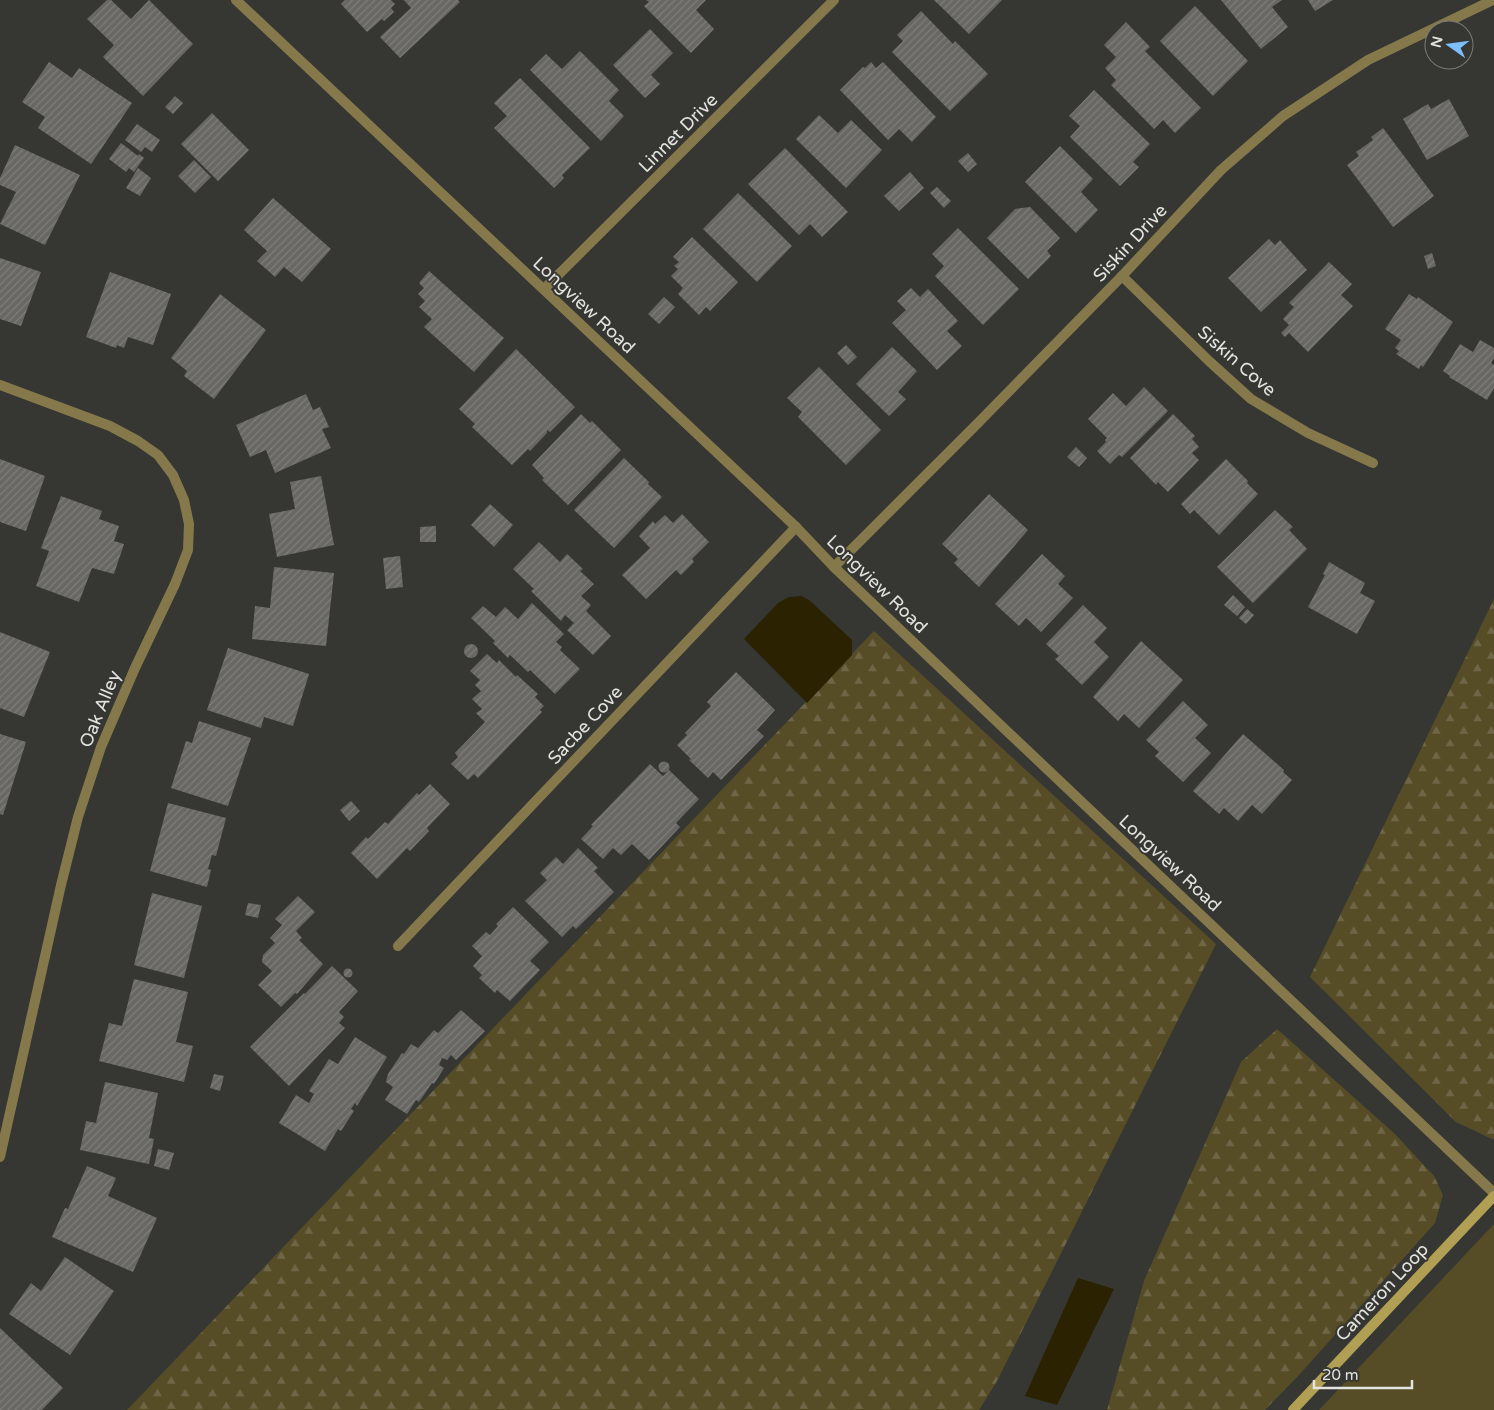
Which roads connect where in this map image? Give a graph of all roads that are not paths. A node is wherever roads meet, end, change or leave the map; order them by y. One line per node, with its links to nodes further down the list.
1 (236, 0): 5 (street, Longview Road)
2 (834, 0): 5 (street, Linnet Drive)
3 (1493, 0): 4 (street, Siskin Drive)
4 (1122, 276): 7 (street, Siskin Cove); 9 (street, Siskin Drive)
5 (544, 289): 8 (street, Longview Road)
6 (0, 385): 11 (street, Oak Alley)
7 (1374, 463)
8 (796, 527): 9 (street, Longview Road); 10 (street, Sacbe Cove)
9 (834, 567): 12 (street, Longview Road)
10 (398, 946)
11 (0, 1157)
12 (1494, 1194): 13 (street, Cameron Loop)
13 (1293, 1410)

